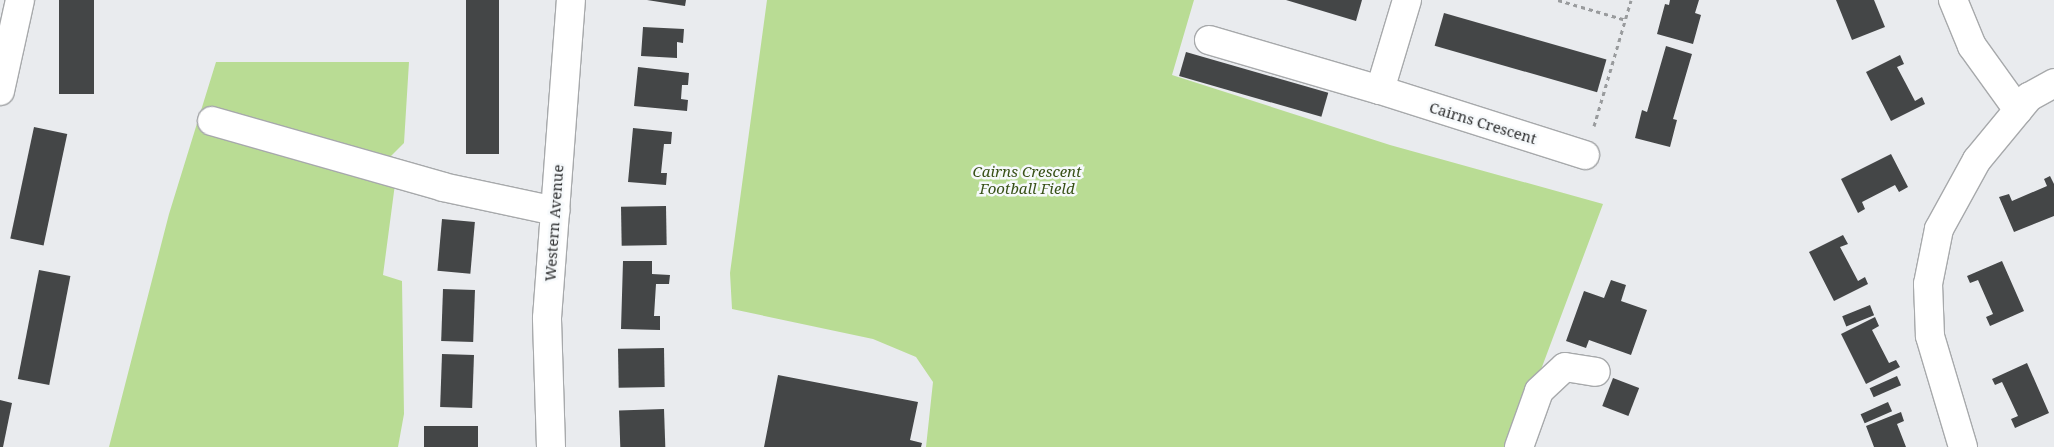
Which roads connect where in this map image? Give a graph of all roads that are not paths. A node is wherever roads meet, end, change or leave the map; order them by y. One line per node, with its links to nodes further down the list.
1 (20, 0): 7 (street)
2 (571, 0): 12 (street, Western Avenue)
3 (1407, 0): 8 (street)
4 (1953, 0): 9 (street)
5 (1209, 40): 8 (street, Cairns Crescent)
6 (2054, 83): 9 (street)
7 (0, 90)
8 (1380, 90): 11 (street, Cairns Crescent)
9 (2018, 110): 16 (street)
10 (212, 121): 12 (street)
11 (1585, 155)
12 (555, 211): 14 (street, Western Avenue)
13 (1596, 372): 15 (street)
14 (551, 447)
15 (1519, 447)
16 (1963, 447)

